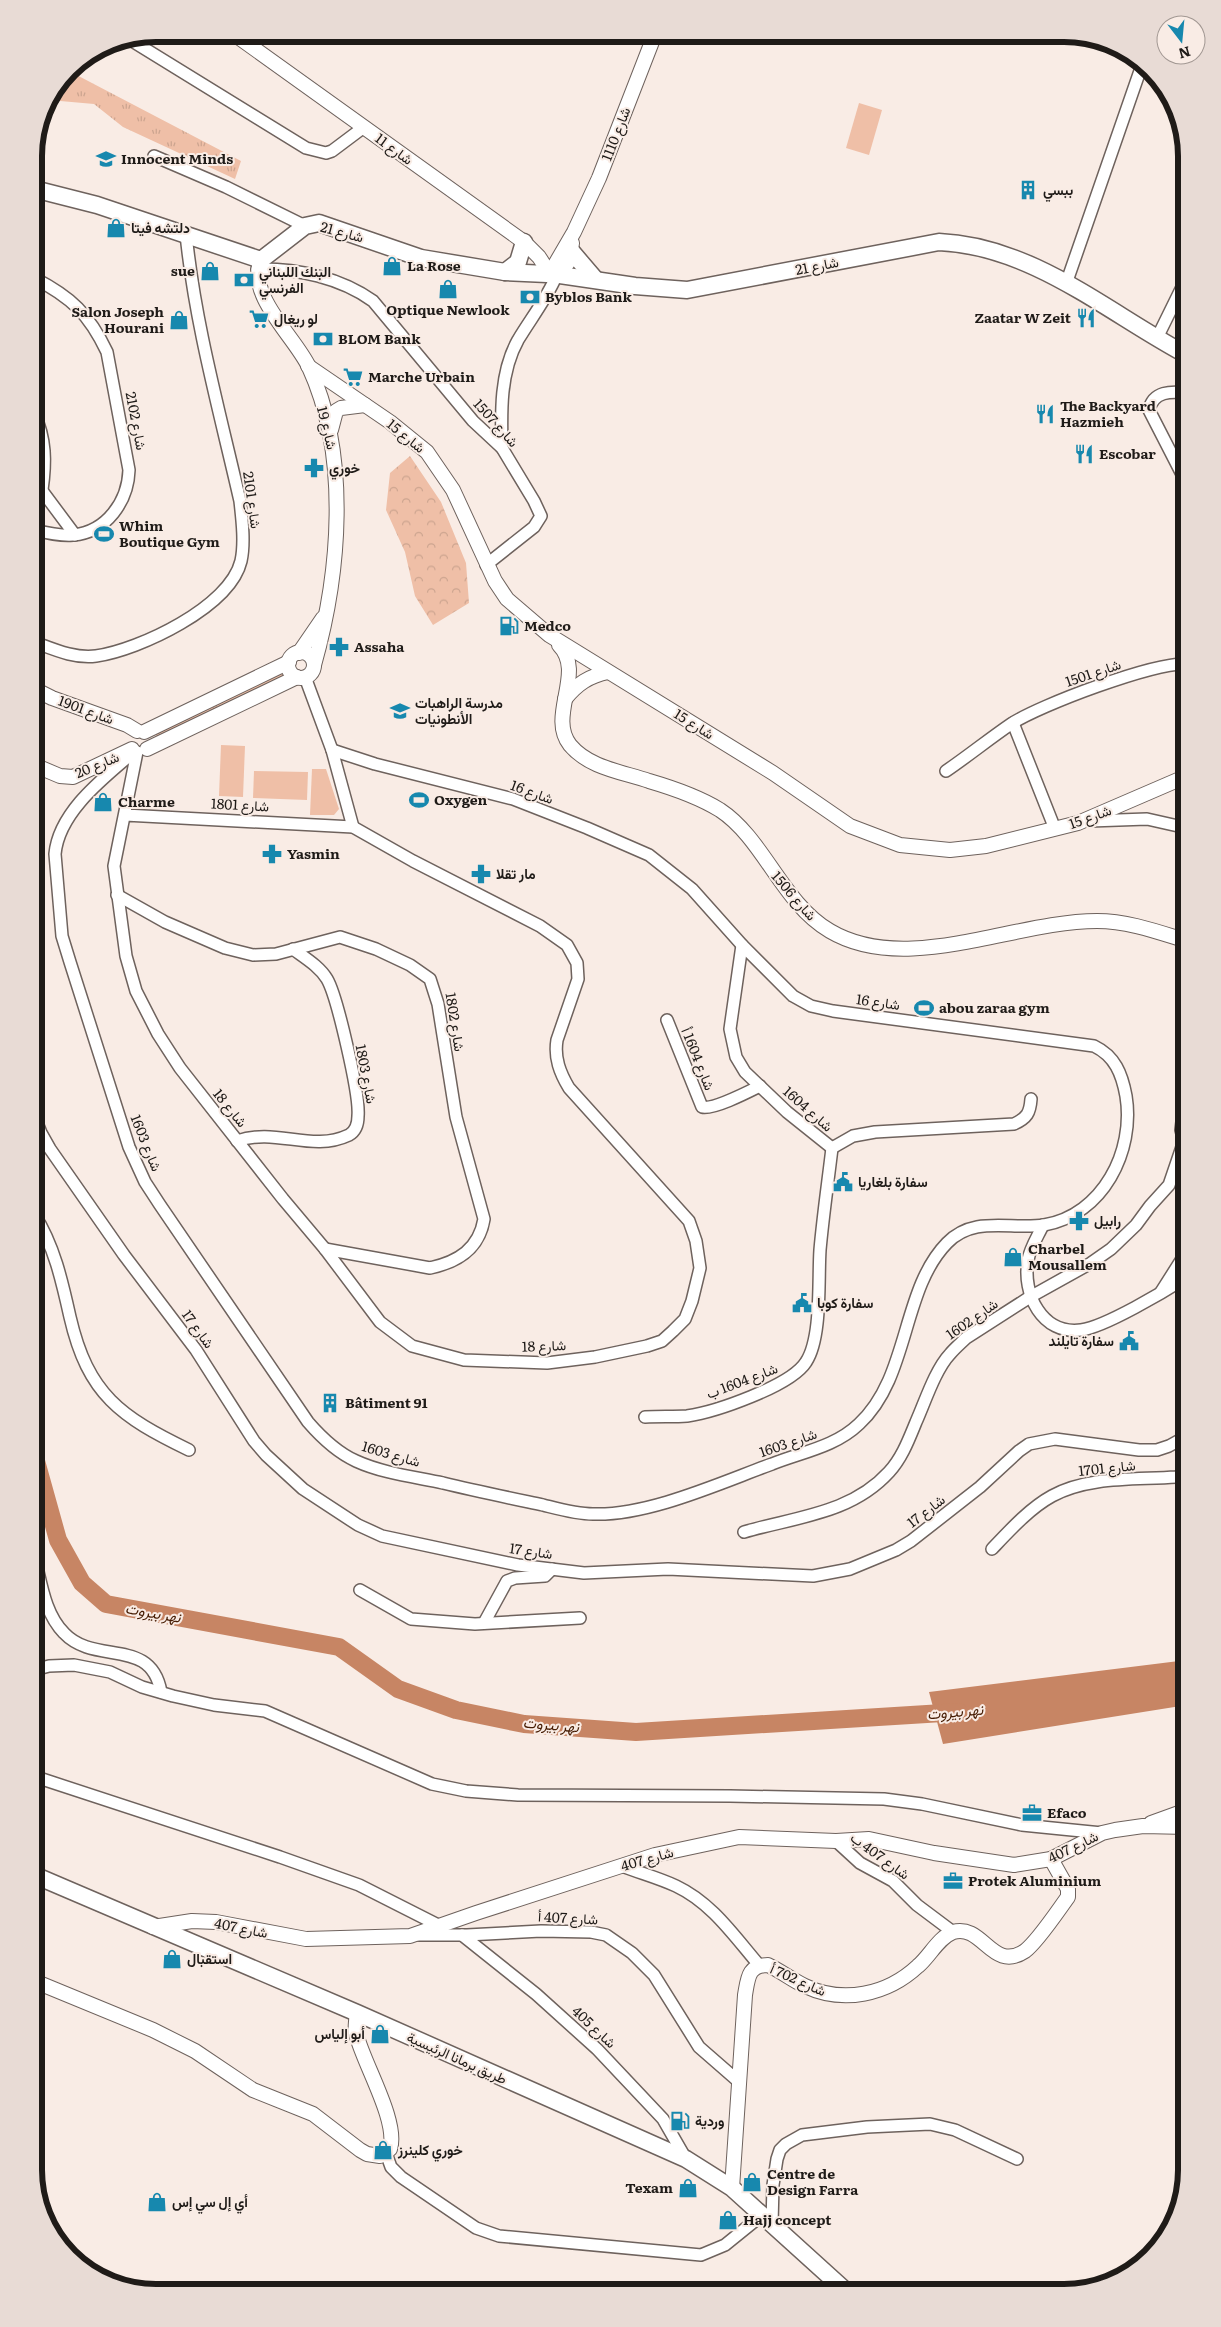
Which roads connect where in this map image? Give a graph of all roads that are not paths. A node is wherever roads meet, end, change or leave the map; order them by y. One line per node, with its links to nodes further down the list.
1 (245, 42): 5 (street, شارع 11)
2 (652, 43): 9 (street, شارع 1110)
3 (137, 44): 5 (street)
4 (1140, 71): 18 (street)
5 (364, 127): 11 (street, شارع 11)
6 (154, 156): 8 (street)
7 (43, 191): 10 (main road)
8 (305, 226): 13 (main road, شارع 21); 14 (main road, شارع 21)
9 (574, 232): 12 (street); 15 (street)
10 (186, 234): 13 (main road); 36 (street, شارع 2101)
11 (524, 242): 14 (main road); 15 (street, شارع 11)
12 (572, 252): 15 (street); 16 (main road)
13 (259, 264): 22 (street, شارع 19); 27 (street, شارع 1507)
14 (505, 272): 15 (main road, شارع 21)
15 (554, 274): 16 (main road, شارع 21); 27 (street)
16 (595, 279): 18 (main road, شارع 21)
17 (43, 283): 32 (street, شارع 2102)
18 (1066, 284): 20 (main road, شارع 21)
19 (1178, 295): 20 (street)
20 (1157, 338): 21 (main road, شارع 21)
21 (1178, 351)
22 (308, 366): 24 (street, شارع 15); 25 (street, شارع 19)
23 (1178, 392): 28 (street)
24 (365, 405): 25 (street); 33 (street, شارع 15)
25 (331, 433): 34 (street, شارع 19)
26 (43, 440): 29 (street)
27 (502, 448): 33 (street, شارع 1507)
28 (1178, 466)
29 (43, 481)
30 (43, 491): 32 (street)
31 (43, 532): 32 (street, شارع 2102)
32 (75, 535)
33 (486, 565): 35 (street, شارع 15)
34 (327, 611): 37 (street); 38 (street, شارع 19)
35 (548, 635): 40 (street, شارع 15); 43 (street, شارع 1506)
36 (43, 646)
37 (294, 657): 38 (street); 41 (street); 45 (street)
38 (314, 665): 41 (street)
39 (1178, 666): 44 (street, شارع 1501)
40 (608, 672): 43 (street); 55 (street, شارع 15)
41 (301, 677): 46 (street, شارع 20); 47 (street)
42 (43, 694): 45 (street, شارع 1901)
43 (565, 700): 57 (street, شارع 1506)
44 (1013, 723): 49 (street, شارع 1501); 55 (street)
45 (141, 732): 46 (street)
46 (138, 750): 48 (street, شارع 20); 51 (street, شارع 18); 67 (street, شارع 1603)
47 (332, 750): 54 (street); 58 (street, شارع 16)
48 (43, 769)
49 (946, 771)
50 (1178, 780): 52 (street, شارع 15)
51 (125, 815): 54 (street, شارع 1801); 56 (street, شارع 18)
52 (1078, 823): 53 (street); 55 (street, شارع 15)
53 (1178, 826)
54 (353, 827): 69 (street, شارع 18)
55 (1056, 829)
56 (117, 895): 59 (street, شارع 1802); 64 (street, شارع 18)
57 (1178, 939)
58 (742, 945): 61 (street, شارع 1604); 67 (street, شارع 16)
59 (293, 949): 64 (street, شارع 1803); 69 (street, شارع 1802)
60 (667, 1020): 61 (street, شارع 1604 أ)
61 (760, 1086): 65 (street, شارع 1604)
62 (1031, 1099): 65 (street, شارع 1604)
63 (43, 1138): 80 (street, شارع 17)
64 (237, 1140): 69 (street, شارع 18)
65 (832, 1148): 74 (street, شارع 1604 ب)
66 (1178, 1159): 73 (street, شارع 1602)
67 (1043, 1225): 73 (street)
68 (43, 1231): 76 (street)
69 (325, 1249)
70 (1178, 1265): 72 (street)
71 (1178, 1282): 72 (street)
72 (1161, 1292): 73 (street)
73 (1030, 1297): 78 (street, شارع 1602)
74 (645, 1417)
75 (1178, 1441): 80 (street, شارع 17)
76 (189, 1450)
77 (1178, 1476): 79 (street, شارع 1701)
78 (744, 1532)
79 (992, 1549)
80 (552, 1569): 84 (street)
81 (43, 1590): 88 (street)
82 (360, 1590): 84 (street)
83 (580, 1618): 84 (street)
84 (484, 1623)
85 (43, 1664): 86 (street)
86 (49, 1666): 87 (street); 88 (street)
87 (43, 1668)
88 (161, 1692): 93 (street)
89 (43, 1779): 98 (street)
90 (1178, 1813): 91 (street)
91 (1143, 1826): 92 (street); 93 (street, شارع 407)
92 (1178, 1827)
93 (1102, 1833): 95 (street, شارع 407)
94 (836, 1841): 95 (street, شارع 407); 96 (street, شارع 407); 100 (street, شارع 407 ب)
95 (1051, 1859): 100 (street)
96 (622, 1866): 98 (street, شارع 407); 103 (street, شارع 702 أ)
97 (43, 1880): 99 (main road, طريق برمانا الرئيسية)
98 (438, 1925): 101 (street, شارع 407)
99 (153, 1927): 101 (street, شارع 407); 105 (main road, طريق برمانا الرئيسية)
100 (954, 1932): 103 (street, شارع 702 أ)
101 (419, 1935): 102 (street, شارع 407 أ)
102 (462, 1935): 106 (street, شارع 407 أ); 109 (street, شارع 405)
103 (760, 1965): 106 (street, شارع 702 أ)
104 (43, 1985): 107 (street)
105 (357, 2013): 107 (street); 109 (main road, طريق برمانا الرئيسية)
106 (738, 2081): 110 (street, شارع 702 أ)
107 (386, 2153): 111 (street)
108 (1017, 2159): 111 (street)
109 (686, 2160): 110 (main road, طريق برمانا الرئيسية)
110 (732, 2188): 111 (main road, طريق برمانا الرئيسية)
111 (767, 2219): 112 (main road, طريق برمانا الرئيسية)
112 (838, 2284)

